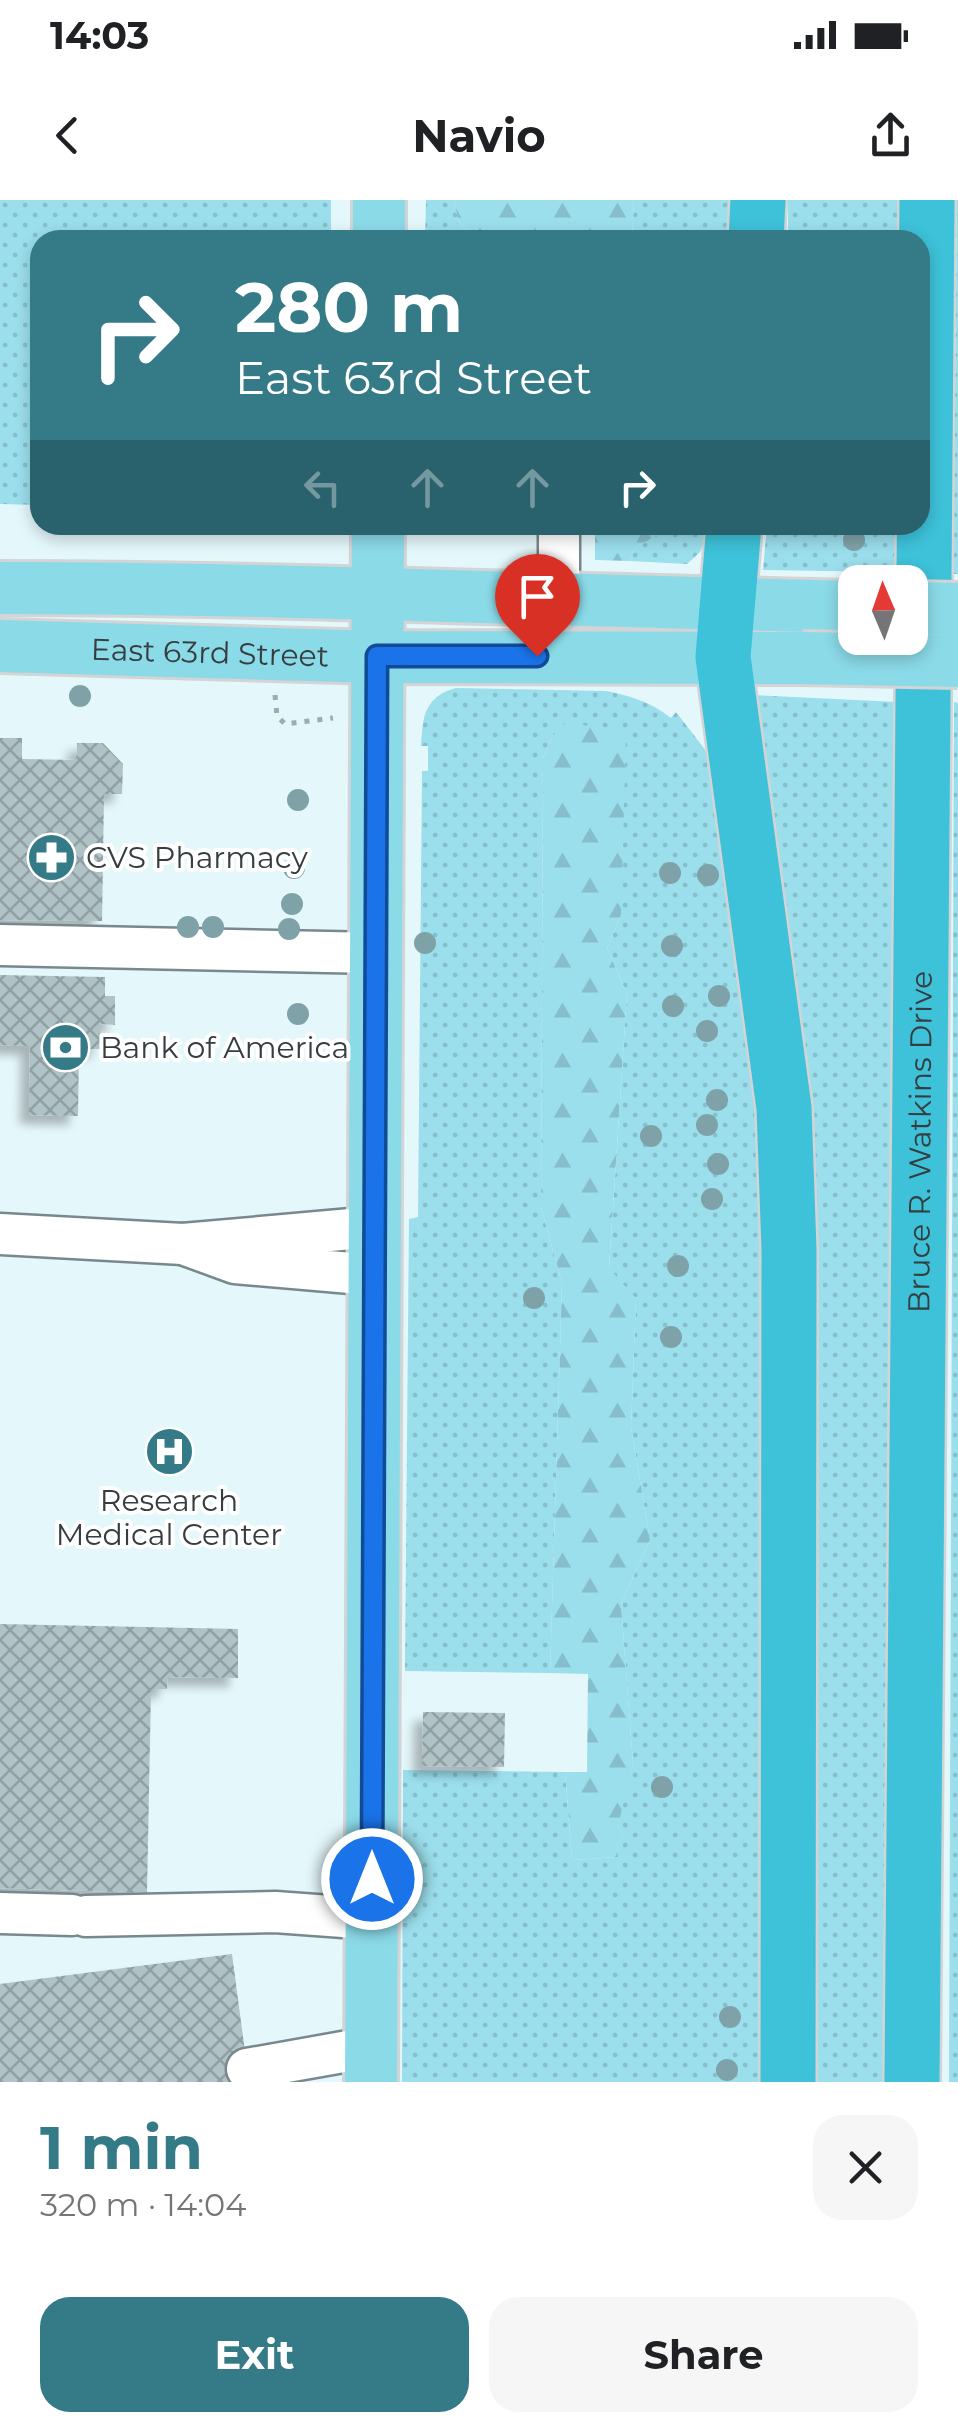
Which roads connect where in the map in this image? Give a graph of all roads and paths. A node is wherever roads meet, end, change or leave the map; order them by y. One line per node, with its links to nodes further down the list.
1 (379, 200): 4 (main road)
2 (758, 200): 5 (highway)
3 (927, 200): 6 (highway, Bruce R. Watkins Drive)
4 (379, 230)
5 (756, 230)
6 (927, 230)
7 (378, 535): 12 (main road)
8 (559, 535): 13 (lane)
9 (733, 535): 14 (highway)
10 (924, 535): 33 (highway, Bruce R. Watkins Drive)
11 (0, 588): 12 (main road, East 63rd Street)
12 (377, 597): 13 (main road, East 63rd Street); 19 (main road)
13 (559, 597): 14 (main road, East 63rd Street)
14 (728, 603): 15 (main road, East 63rd Street); 20 (highway)
15 (838, 607)
16 (928, 608): 17 (main road, bridge)
17 (958, 609)
18 (0, 646): 19 (main road, East 63rd Street)
19 (377, 656): 20 (main road, East 63rd Street); 25 (main road)
20 (722, 657): 21 (main road, East 63rd Street, bridge); 32 (highway)
21 (958, 660)
22 (275, 678): 23 (path)
23 (333, 718)
24 (0, 945): 25 (lane)
25 (376, 953): 27 (main road)
26 (0, 1234): 27 (lane)
27 (374, 1251): 29 (main road)
28 (0, 1913): 29 (lane)
29 (372, 1918): 30 (main road)
30 (371, 2064): 31 (lane)
31 (247, 2069)
32 (788, 2082)
33 (912, 2082)

